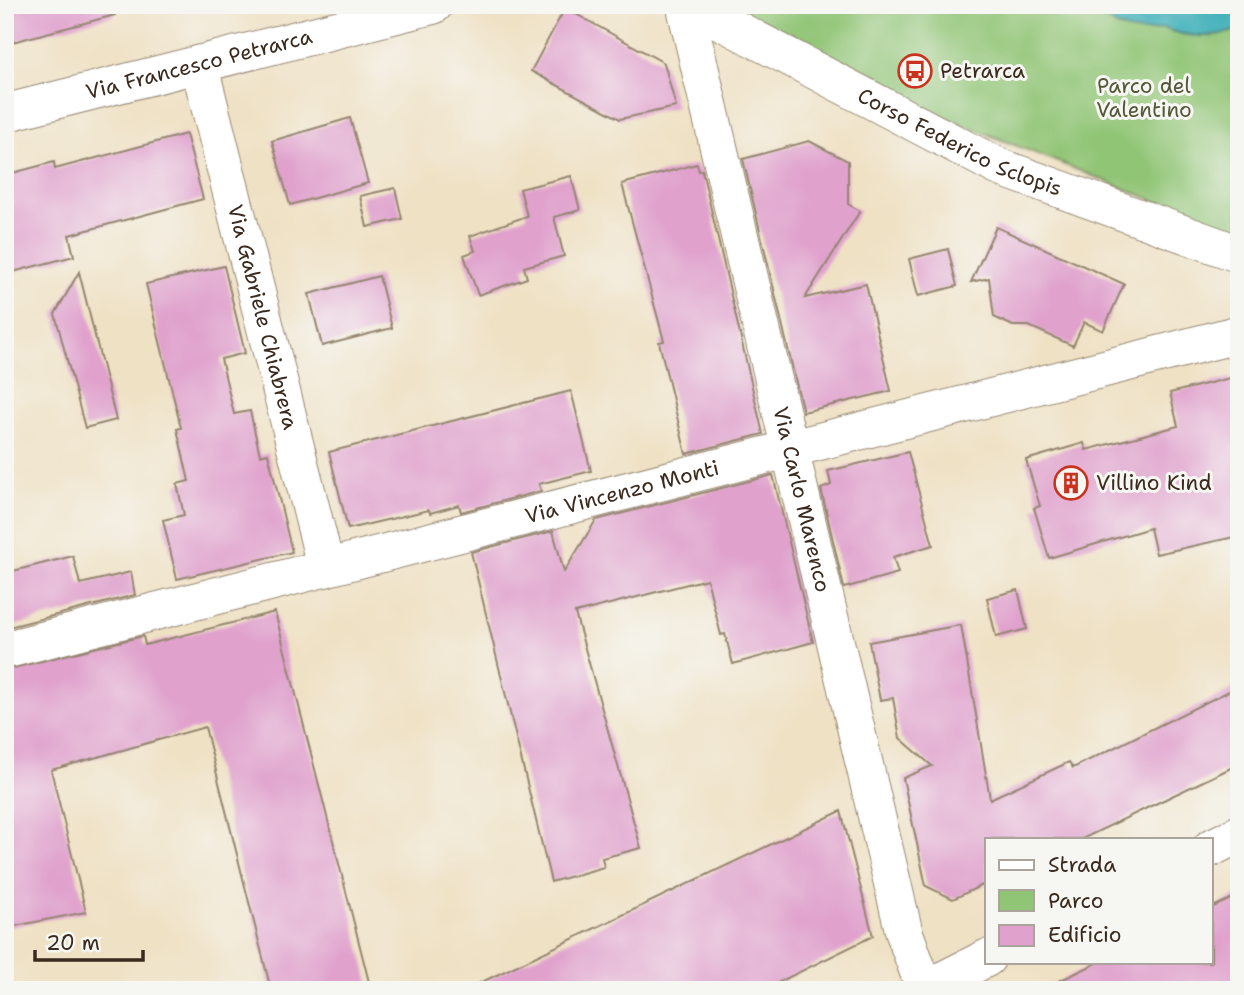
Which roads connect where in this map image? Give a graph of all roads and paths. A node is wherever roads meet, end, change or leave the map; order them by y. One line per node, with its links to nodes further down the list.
1 (434, 5): 3 (street, Via Francesco Petrarca)
2 (688, 5): 5 (street, Corso Federico Sclopis); 7 (street, Via Carlo Marenco)
3 (199, 64): 4 (street, Via Francesco Petrarca); 8 (street, Via Gabriele Chiabrera)
4 (5, 113)
5 (1239, 254)
6 (1239, 334): 7 (street, Via Vincenzo Monti)
7 (790, 449): 8 (street, Via Vincenzo Monti); 13 (street, Via Carlo Marenco)
8 (326, 568): 9 (street, Via Vincenzo Monti)
9 (5, 650)
10 (1239, 834): 11 (street)
11 (1212, 848)
12 (985, 959): 13 (street)
13 (924, 990)

